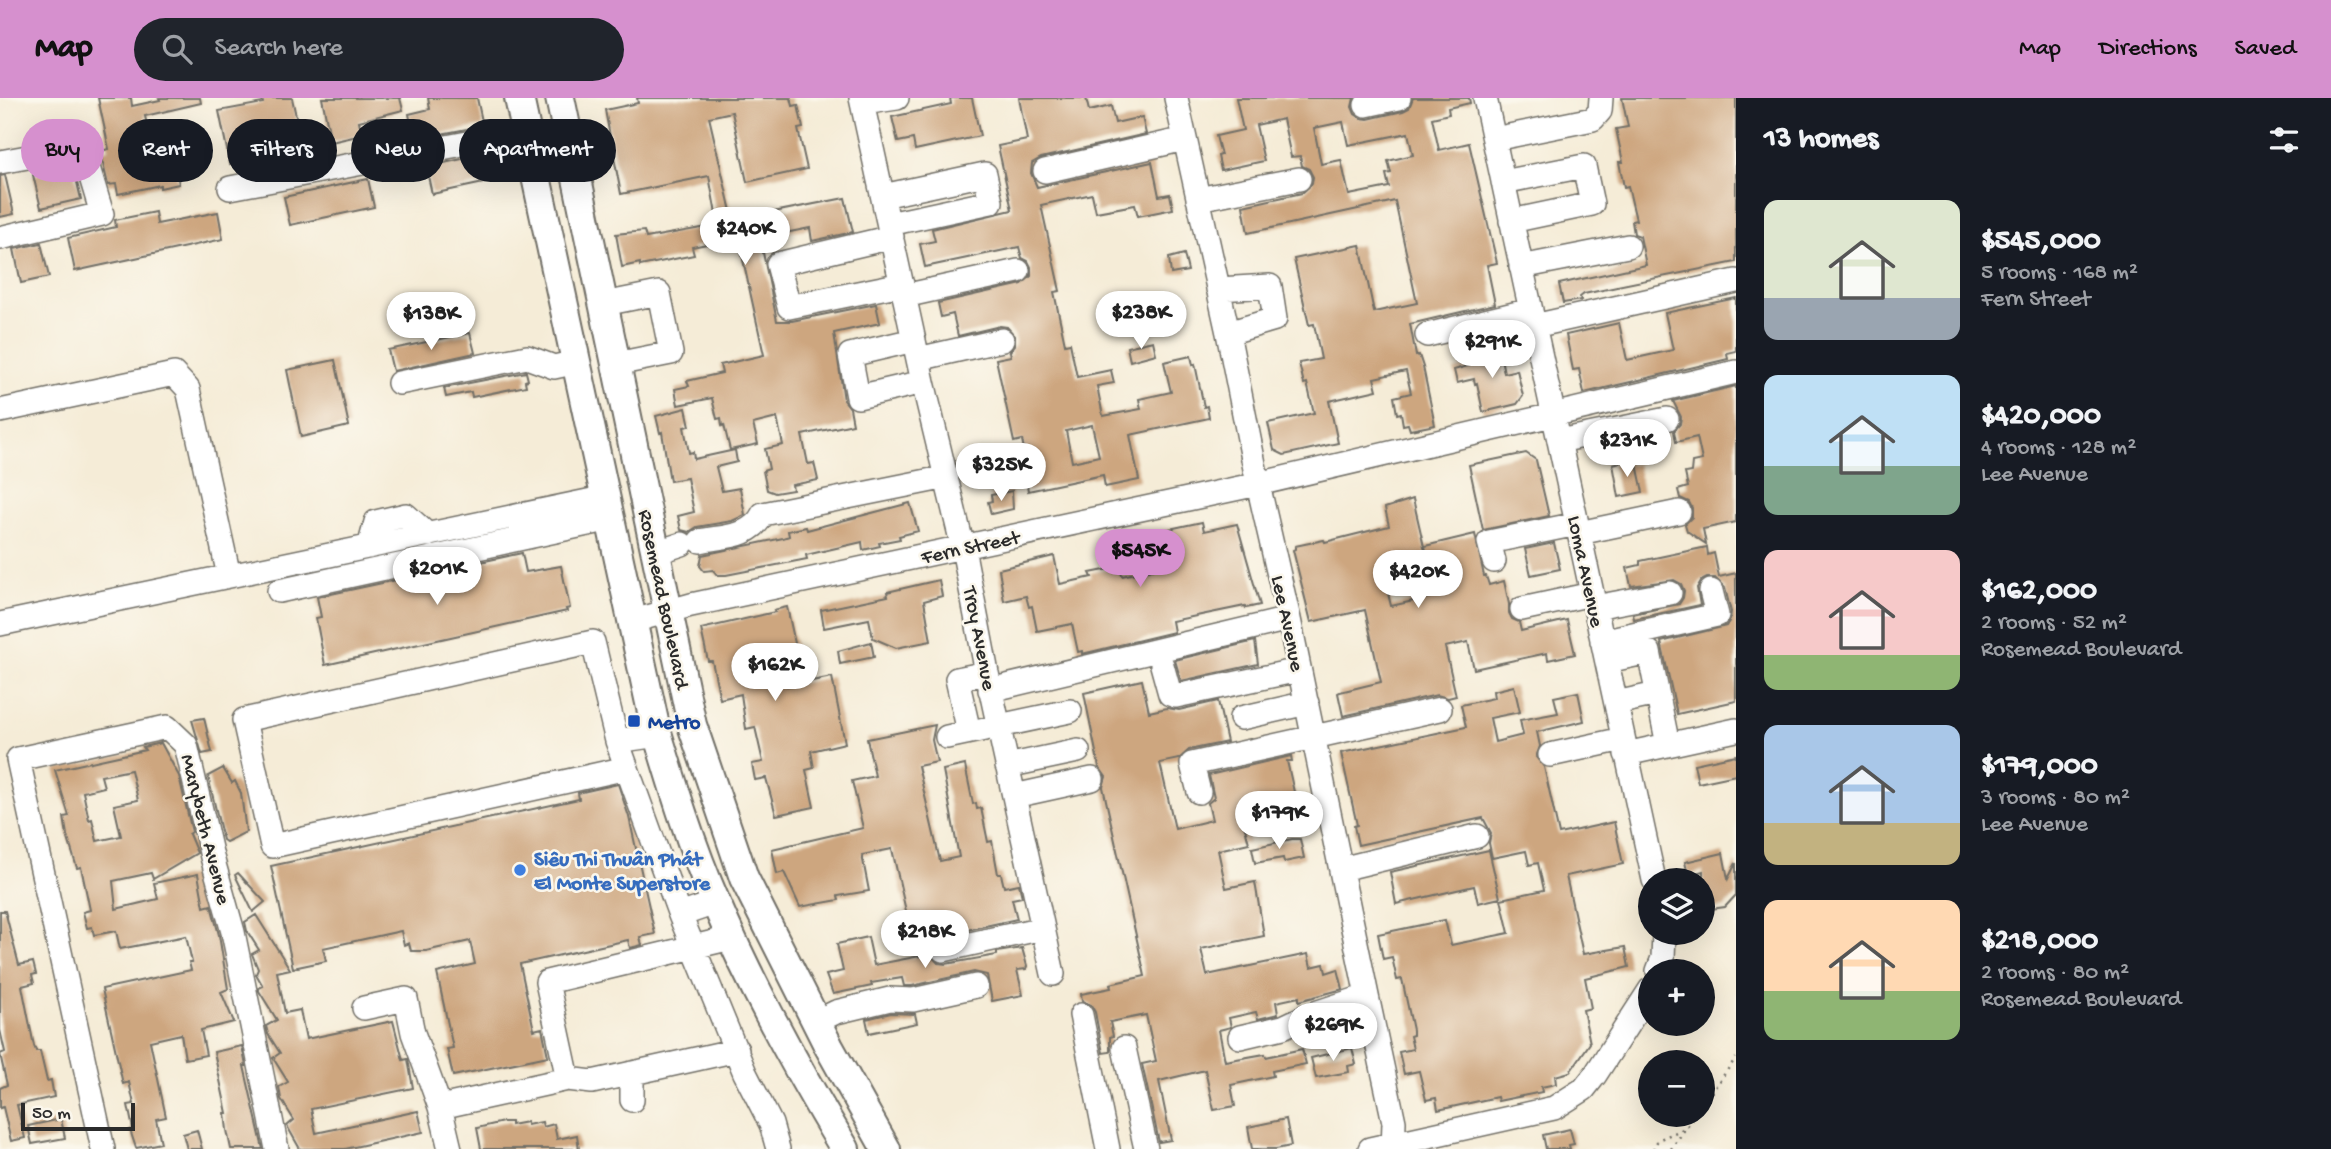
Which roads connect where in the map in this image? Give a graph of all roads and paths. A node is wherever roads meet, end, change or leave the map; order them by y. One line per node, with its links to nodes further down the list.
1 (519, 98): 10 (main road, Rosemead Boulevard)
2 (560, 98): 31 (main road, Rosemead Boulevard)
3 (897, 98): 8 (street)
4 (1176, 98): 11 (street, Lee Avenue)
5 (1399, 98): 9 (street)
6 (1485, 98): 12 (street, Loma Avenue)
7 (1601, 98): 12 (street)
8 (862, 100): 20 (street, Troy Avenue)
9 (1366, 105)
10 (523, 119)
11 (1185, 139): 15 (street); 21 (street, Lee Avenue)
12 (1494, 139): 18 (street, Loma Avenue)
13 (459, 145): 19 (street)
14 (0, 162): 24 (street)
15 (1045, 171)
16 (1299, 179): 21 (street)
17 (537, 182): 37 (main road, Rosemead Boulevard)
18 (1503, 182): 22 (street, Loma Avenue); 22 (street)
19 (230, 188)
20 (883, 196): 23 (street, Troy Avenue); 23 (street)
21 (1198, 199): 29 (street, Lee Avenue)
22 (1511, 221): 26 (street, Loma Avenue)
23 (890, 231): 30 (street, Troy Avenue); 30 (street)
24 (0, 238)
25 (1628, 246): 26 (street)
26 (1521, 267): 32 (street, Loma Avenue)
27 (1018, 271): 30 (street)
28 (1736, 281): 32 (street)
29 (1218, 289): 33 (street, Lee Avenue); 33 (street)
30 (903, 290): 36 (street, Troy Avenue)
31 (604, 304): 38 (main road, Rosemead Boulevard); 38 (street)
32 (1533, 318): 34 (street); 43 (street, Loma Avenue)
33 (1228, 333): 47 (street, Lee Avenue)
34 (1427, 335)
35 (1002, 340): 36 (street)
36 (916, 350): 40 (street, Troy Avenue); 40 (street)
37 (577, 362): 41 (street); 48 (main road, Rosemead Boulevard)
38 (616, 364): 52 (main road, Rosemead Boulevard)
39 (1736, 373): 43 (street, Fern Street)
40 (923, 382): 46 (street, Troy Avenue)
41 (399, 383)
42 (0, 411): 54 (street)
43 (1553, 414): 45 (street, Loma Avenue); 47 (street, Fern Street)
44 (1667, 419): 45 (street)
45 (1559, 441): 50 (street, Loma Avenue)
46 (947, 477): 51 (street, Troy Avenue); 52 (street)
47 (1258, 484): 51 (street, Fern Street); 61 (street, Lee Avenue)
48 (609, 508): 54 (street); 55 (street); 62 (main road, Rosemead Boulevard)
49 (1679, 512): 50 (street)
50 (1578, 529): 53 (street); 58 (street, Loma Avenue)
51 (963, 548): 60 (street, Fern Street); 67 (street, Troy Avenue)
52 (655, 553): 60 (main road, Rosemead Boulevard)
53 (1494, 562)
54 (229, 576): 63 (street)
55 (279, 591)
56 (1711, 591): 64 (street)
57 (1670, 593): 58 (street)
58 (1593, 600): 59 (street); 64 (street, Loma Avenue)
59 (1522, 609)
60 (667, 613): 62 (street, Fern Street); 92 (main road, Rosemead Boulevard)
61 (1289, 619): 66 (street, Lee Avenue); 67 (street)
62 (633, 621): 76 (main road, Rosemead Boulevard)
63 (0, 624)
64 (1604, 651): 68 (street); 70 (street, Loma Avenue)
65 (1162, 665): 66 (street)
66 (1300, 670): 69 (street, Lee Avenue)
67 (988, 681): 74 (street, Troy Avenue); 74 (street)
68 (1657, 694): 70 (street); 79 (street)
69 (1307, 703): 73 (street); 77 (street, Lee Avenue)
70 (1616, 704): 80 (street, Loma Avenue)
71 (1440, 709): 77 (street)
72 (1070, 711): 74 (street)
73 (1241, 718)
74 (998, 726): 83 (street, Troy Avenue)
75 (1736, 730): 79 (street)
76 (658, 734): 78 (street); 91 (main road, Rosemead Boulevard)
77 (1313, 736): 86 (street); 90 (street, Lee Avenue)
78 (617, 741): 84 (street); 84 (street)
79 (1668, 745): 80 (street)
80 (1625, 746): 82 (street); 89 (street, Loma Avenue)
81 (1078, 751): 83 (street)
82 (1550, 755)
83 (1007, 766): 87 (street, Troy Avenue)
84 (627, 768): 93 (street)
85 (1092, 779): 87 (street)
86 (1199, 792)
87 (1014, 796): 94 (street, Troy Avenue)
88 (1477, 836): 90 (street)
89 (1651, 868)
90 (1341, 869): 100 (street, Lee Avenue)
91 (715, 902): 93 (street); 95 (main road, Rosemead Boulevard)
92 (761, 914): 104 (main road, Rosemead Boulevard); 120 (main road)
93 (680, 915): 96 (street)
94 (1043, 928): 97 (street); 98 (street, Troy Avenue)
95 (732, 937): 96 (street); 120 (main road, Rosemead Boulevard)
96 (693, 947): 107 (street); 110 (street)
97 (943, 950)
98 (1053, 974)
99 (975, 986): 104 (street)
100 (1367, 996): 105 (street); 115 (street, Lee Avenue)
101 (364, 1008): 113 (street)
102 (1638, 1009): 115 (street)
103 (1081, 1015): 122 (street)
104 (816, 1022): 121 (main road, Rosemead Boulevard)
105 (1240, 1037)
106 (1125, 1048): 123 (street)
107 (737, 1050): 109 (street); 119 (street)
108 (1736, 1058): 111 (path)
109 (632, 1073): 110 (street); 112 (street)
110 (568, 1079): 113 (street)
111 (1715, 1087)
112 (632, 1100)
113 (440, 1107): 118 (street)
114 (1686, 1127): 125 (path); 126 (path)
115 (1394, 1147): 124 (street)
116 (103, 1149): 117 (street, Marybeth Avenue)
117 (277, 1149)
118 (450, 1149)
119 (778, 1149)
120 (850, 1149)
121 (886, 1149)
122 (1108, 1149)
123 (1146, 1149)
124 (1370, 1149)
125 (1653, 1149)
126 (1671, 1149)

